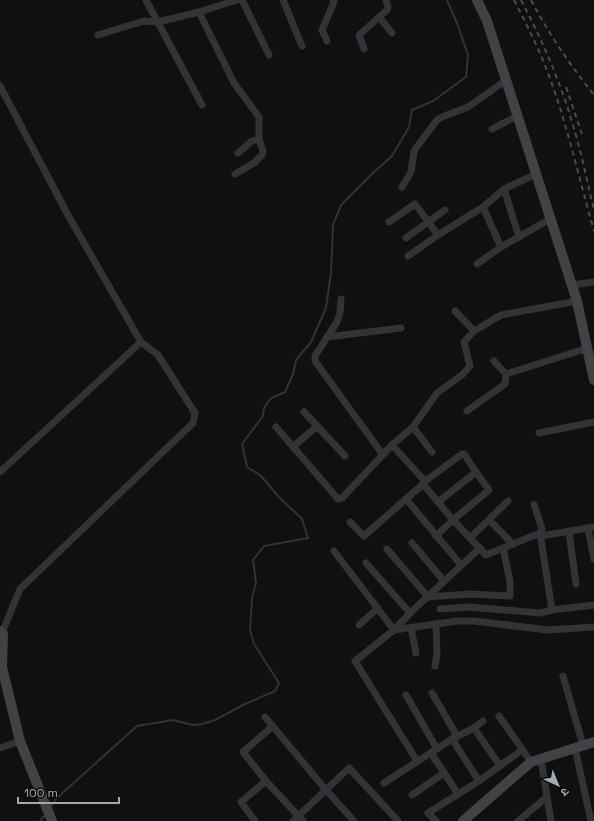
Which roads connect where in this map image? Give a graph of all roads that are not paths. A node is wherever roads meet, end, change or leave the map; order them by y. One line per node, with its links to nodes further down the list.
1 (146, 0): 10 (street)
2 (237, 0): 8 (street)
3 (242, 0): 16 (street)
4 (283, 0): 14 (street)
5 (333, 0): 13 (street)
6 (386, 0): 9 (street)
7 (477, 0): 17 (street)
8 (199, 12): 10 (street); 22 (street)
9 (379, 17): 11 (street); 15 (street)
10 (158, 22): 12 (street); 19 (street)
11 (392, 33)
12 (98, 35)
13 (328, 41)
14 (302, 46)
15 (364, 49)
16 (269, 55)
17 (506, 81): 20 (street); 26 (street)
18 (0, 86): 47 (street)
19 (202, 105)
20 (517, 116): 21 (street); 25 (street)
21 (492, 129)
22 (259, 139): 23 (street); 24 (street)
23 (238, 153)
24 (235, 174)
25 (536, 174): 27 (street); 30 (street)
26 (402, 187)
27 (504, 189): 28 (street); 34 (street)
28 (483, 207): 33 (street); 36 (street)
29 (445, 210): 32 (street)
30 (550, 219): 34 (street); 40 (street)
31 (389, 222): 32 (street)
32 (429, 222): 33 (street); 35 (street)
33 (438, 235): 37 (street)
34 (519, 237): 36 (street)
35 (406, 238)
36 (501, 247): 38 (street)
37 (408, 256)
38 (477, 264)
39 (594, 282): 40 (street)
40 (572, 285): 42 (street)
41 (341, 299): 46 (street)
42 (577, 301): 45 (street); 48 (street)
43 (455, 311): 45 (street)
44 (401, 328): 46 (street)
45 (474, 331): 57 (street)
46 (327, 337): 62 (street)
47 (141, 342): 64 (street); 101 (street)
48 (588, 348): 50 (street); 51 (street)
49 (494, 361): 50 (street)
50 (506, 374): 52 (street)
51 (594, 380)
52 (467, 411)
53 (304, 412): 56 (street)
54 (594, 422): 58 (street)
55 (276, 427): 60 (street)
56 (316, 427): 60 (street); 63 (street)
57 (413, 427): 59 (street); 61 (street)
58 (539, 433)
59 (392, 445): 62 (street); 66 (street)
60 (293, 447): 62 (street)
61 (432, 452)
62 (383, 455)
63 (345, 456)
64 (0, 472)
65 (476, 472): 66 (street); 69 (street); 71 (street)
66 (424, 483): 67 (street); 69 (street)
67 (406, 499): 73 (street); 77 (street)
68 (508, 501): 72 (street)
69 (438, 502): 71 (street)
70 (534, 504): 76 (street)
71 (452, 520): 77 (street); 78 (street)
72 (489, 520): 78 (street); 80 (street)
73 (350, 522)
74 (591, 528): 75 (street); 85 (street)
75 (569, 532): 76 (street); 89 (street)
76 (541, 534): 80 (street); 94 (street)
77 (436, 536): 87 (street)
78 (470, 538): 81 (street)
79 (412, 543): 88 (street)
80 (513, 544): 82 (street)
81 (480, 548): 82 (street); 87 (street)
82 (503, 548): 90 (street)
83 (387, 549): 90 (street)
84 (334, 551): 92 (street)
85 (594, 559)
86 (366, 563): 95 (street)
87 (461, 565): 88 (street)
88 (444, 581): 90 (street)
89 (576, 584)
90 (428, 597): 95 (street)
91 (594, 605): 94 (street)
92 (378, 608): 97 (street); 100 (street)
93 (440, 609): 94 (street)
94 (552, 610)
95 (410, 613): 100 (street)
96 (436, 624): 98 (street); 99 (street); 103 (street)
97 (359, 625)
98 (594, 627)
99 (411, 628): 100 (street); 102 (street)
100 (394, 630): 120 (street)
101 (1, 632): 105 (street)
102 (416, 653)
103 (436, 666)
104 (563, 676): 116 (street)
105 (3, 681): 114 (street)
106 (432, 693): 113 (street)
107 (406, 695): 119 (street)
108 (265, 716): 111 (street)
109 (499, 716): 118 (street)
110 (483, 721): 112 (street)
111 (273, 726): 124 (street); 127 (street)
112 (474, 728): 113 (street); 122 (street)
113 (454, 737): 119 (street); 125 (street)
114 (20, 741): 117 (street); 131 (street)
115 (594, 742): 116 (street)
116 (579, 747): 121 (street); 140 (street)
117 (0, 748)
118 (522, 750): 121 (street); 122 (street)
119 (434, 751): 120 (street); 123 (street)
120 (417, 761): 126 (street)
121 (536, 761): 130 (street); 137 (street)
122 (500, 766): 125 (street)
123 (444, 773): 128 (street); 129 (street)
124 (266, 781): 132 (street); 133 (street)
125 (479, 781): 128 (street)
126 (384, 783)
127 (326, 790): 132 (street); 134 (street); 135 (street)
128 (458, 794): 136 (street)
129 (412, 795)
130 (547, 797): 138 (street); 139 (street)
131 (51, 818)
132 (298, 819)
133 (255, 821)
134 (354, 821)
135 (398, 821)
136 (436, 821)
137 (463, 821)
138 (518, 821)
139 (551, 821)
140 (591, 821)

